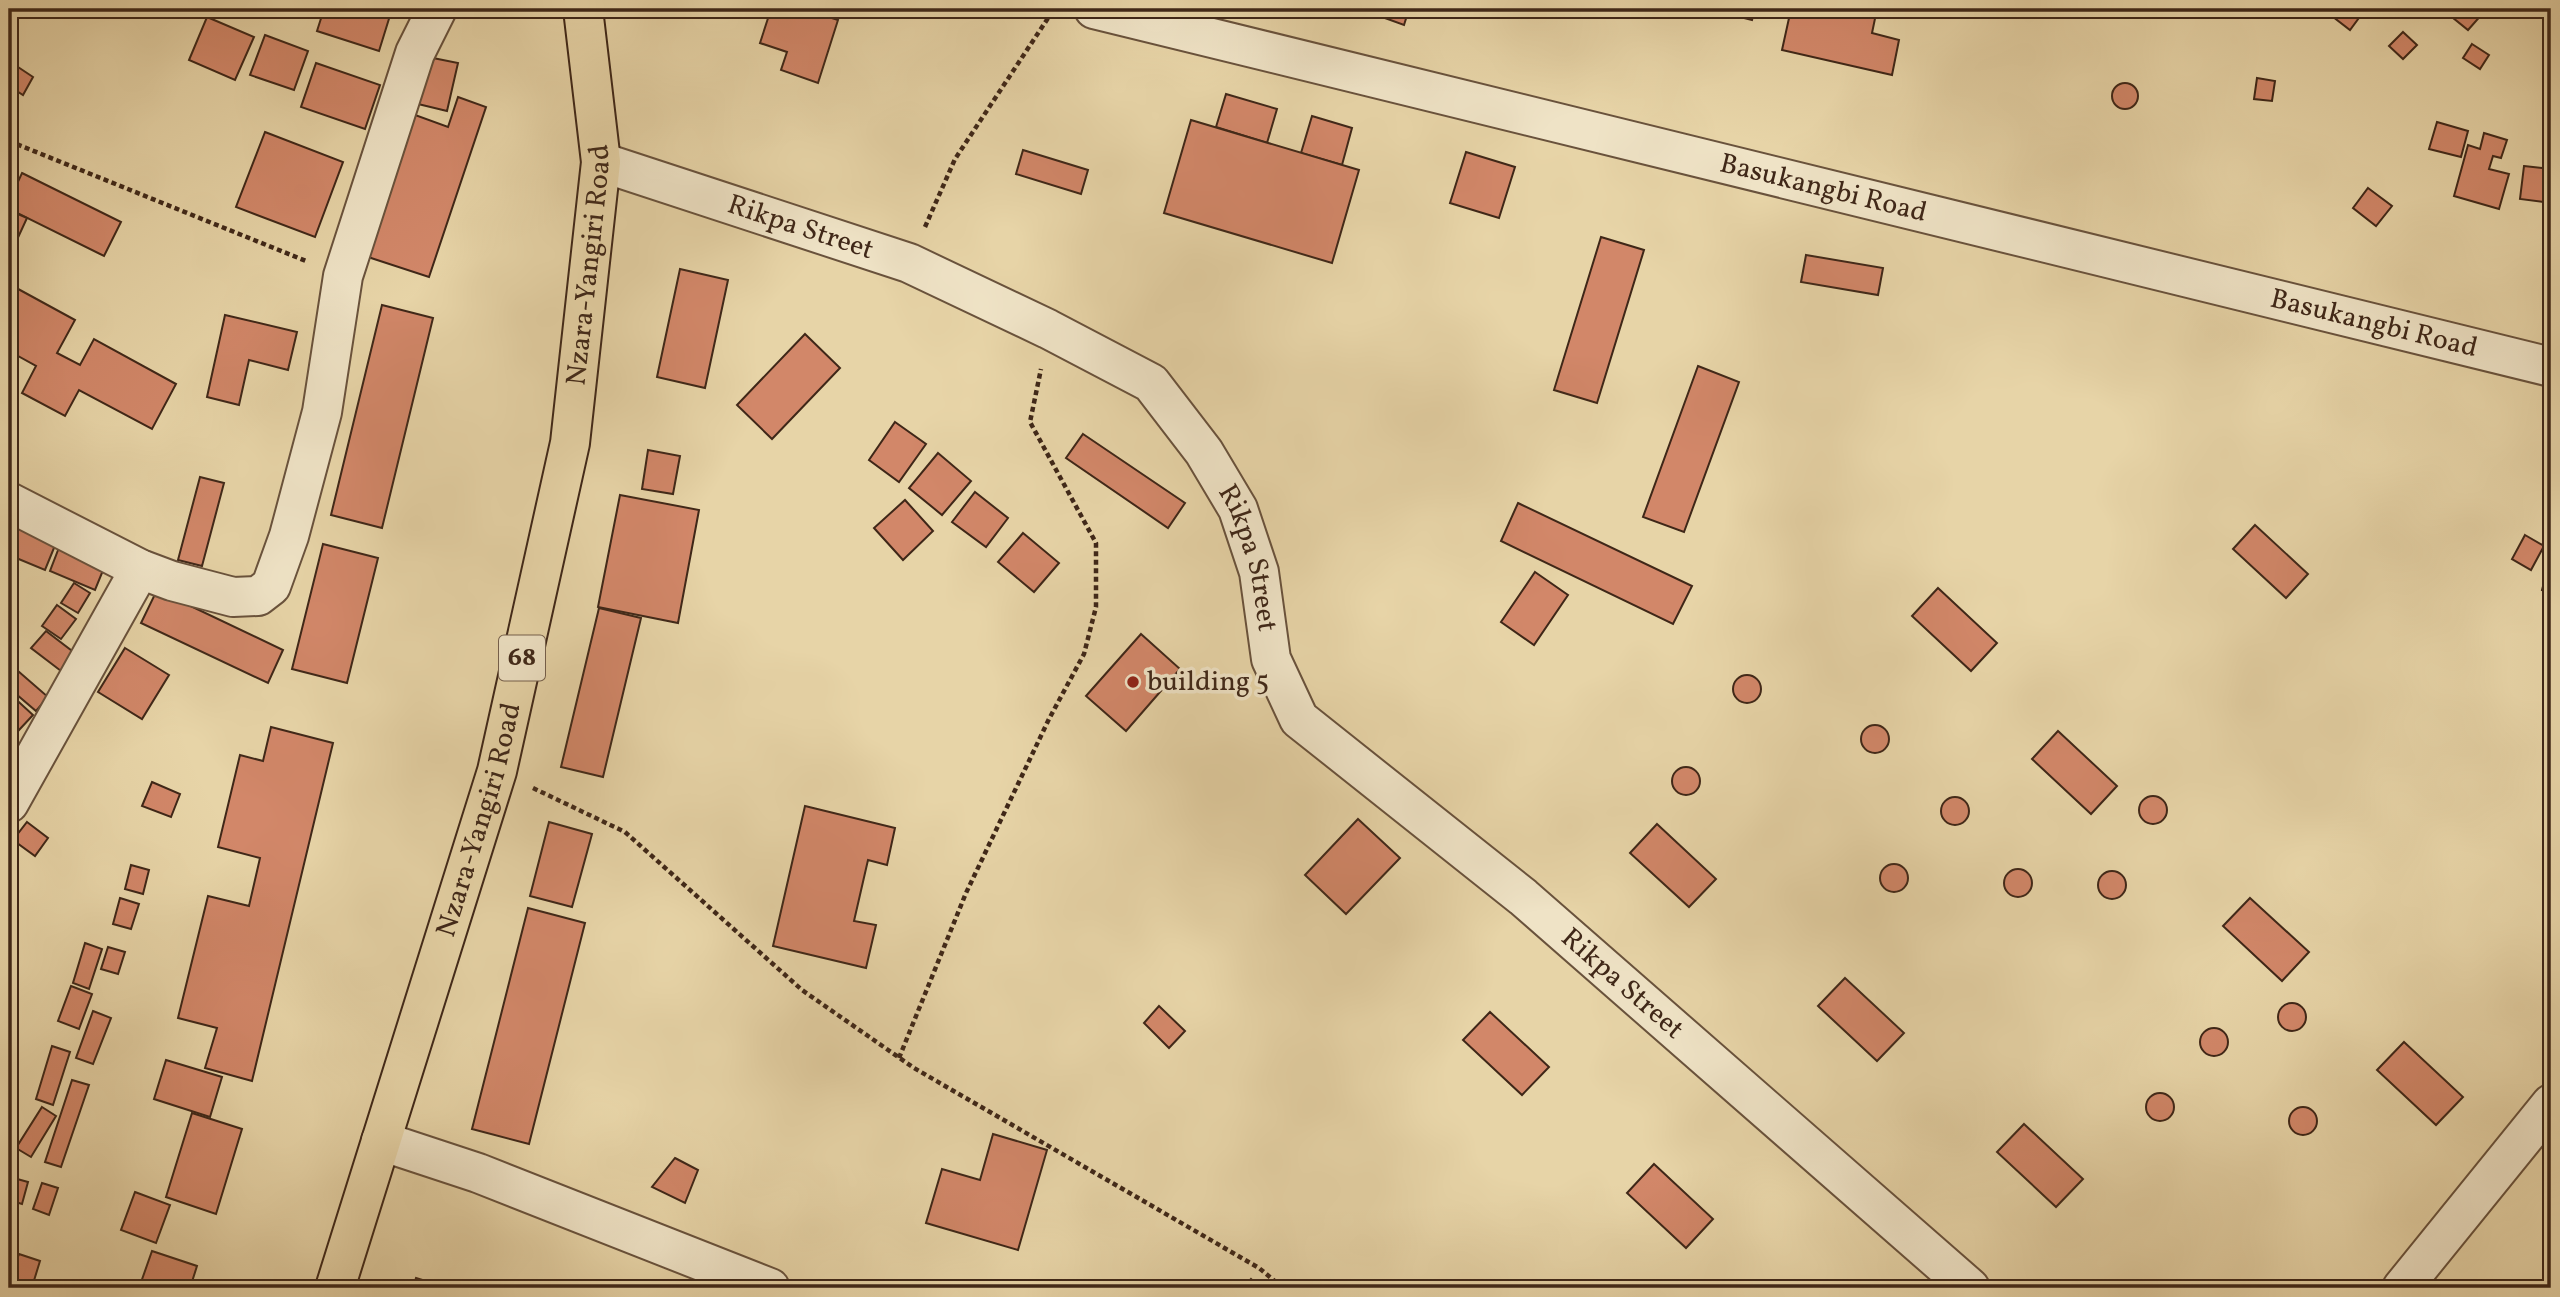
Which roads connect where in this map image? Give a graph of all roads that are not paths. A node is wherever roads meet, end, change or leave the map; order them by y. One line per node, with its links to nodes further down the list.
1 (438, 9): 8 (street)
2 (583, 9): 5 (main road, Nzara-Yangiri Road / 68)
3 (1094, 9): 4 (street, Basukangbi Road)
4 (1151, 14): 6 (street, Basukangbi Road)
5 (601, 162): 11 (main road, Nzara-Yangiri Road / 68); 14 (street, Rikpa Street)
6 (2551, 367)
7 (9, 502): 8 (street)
8 (141, 569): 9 (street)
9 (9, 803)
10 (2551, 1104): 15 (street)
11 (381, 1141): 12 (main road, Nzara-Yangiri Road / 68); 13 (street)
12 (335, 1288)
13 (770, 1288)
14 (1970, 1288)
15 (2402, 1288)

